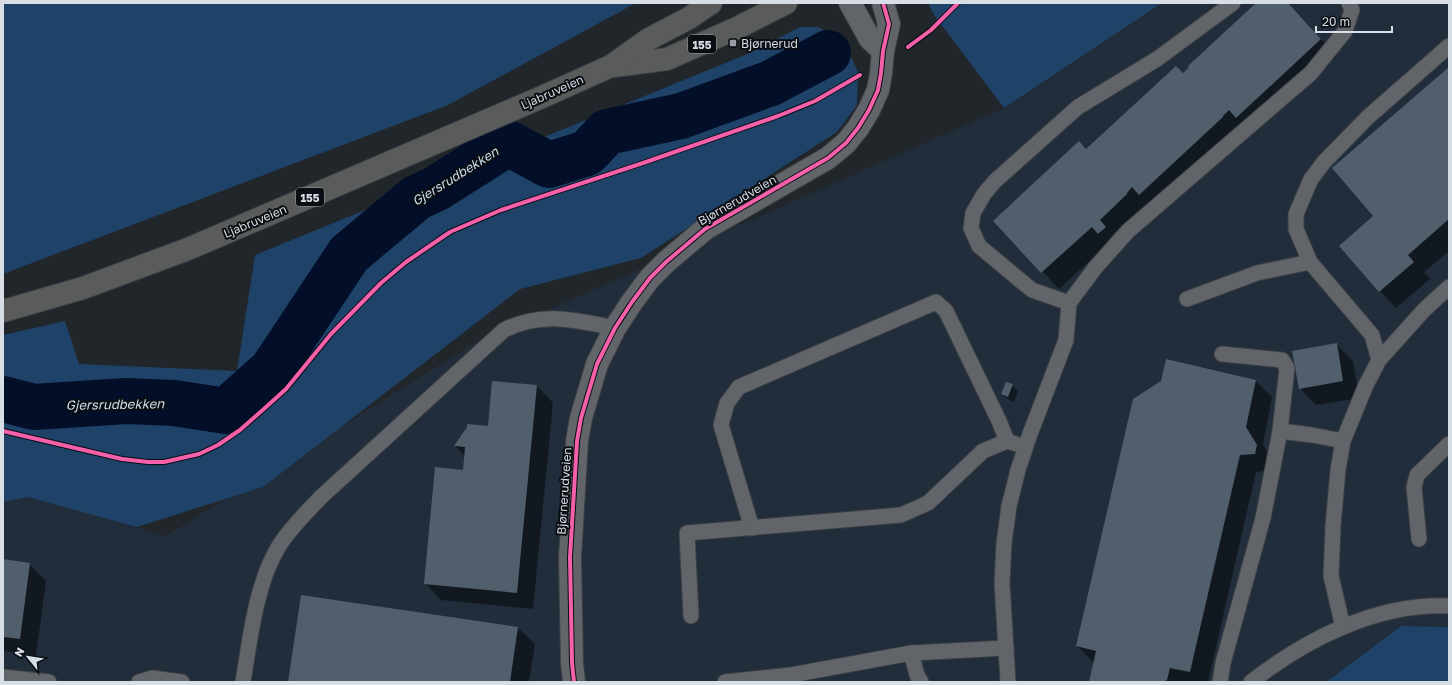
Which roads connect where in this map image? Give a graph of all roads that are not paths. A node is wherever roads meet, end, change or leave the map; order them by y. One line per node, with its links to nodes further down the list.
1 (711, 3): 9 (main road, Ljabruveien / 155)
2 (786, 3): 9 (main road, Ljabruveien / 155)
3 (850, 3): 8 (street)
4 (884, 3): 8 (street, Bjørnerudveien)
5 (1233, 3): 13 (lane)
6 (1349, 3): 13 (lane)
7 (1449, 46): 10 (lane)
8 (883, 51): 15 (street, Bjørnerudveien)
9 (611, 66): 14 (main road, Ljabruveien / 155)
10 (1310, 262): 12 (lane); 17 (lane)
11 (1449, 287): 17 (lane)
12 (1187, 299)
13 (1069, 303): 22 (lane)
14 (3, 311)
15 (615, 328): 34 (lane); 35 (street, Bjørnerudveien)
16 (1222, 354): 18 (lane)
17 (1379, 360): 20 (lane)
18 (1280, 431): 20 (lane); 39 (lane)
19 (1007, 441): 22 (lane); 23 (lane); 23 (lane)
20 (1344, 441): 27 (lane)
21 (1449, 444): 24 (lane)
22 (1026, 447): 28 (lane)
23 (752, 528): 26 (lane)
24 (1419, 539)
25 (1449, 606): 27 (lane)
26 (691, 616)
27 (1343, 627): 40 (lane)
28 (1006, 648): 29 (lane); 38 (lane)
29 (911, 653): 36 (lane); 37 (lane)
30 (3, 677): 31 (lane)
31 (49, 682)
32 (139, 682): 33 (lane)
33 (182, 682)
34 (243, 682)
35 (574, 682)
36 (725, 682)
37 (921, 682)
38 (1008, 682)
39 (1220, 682)
40 (1251, 682)

